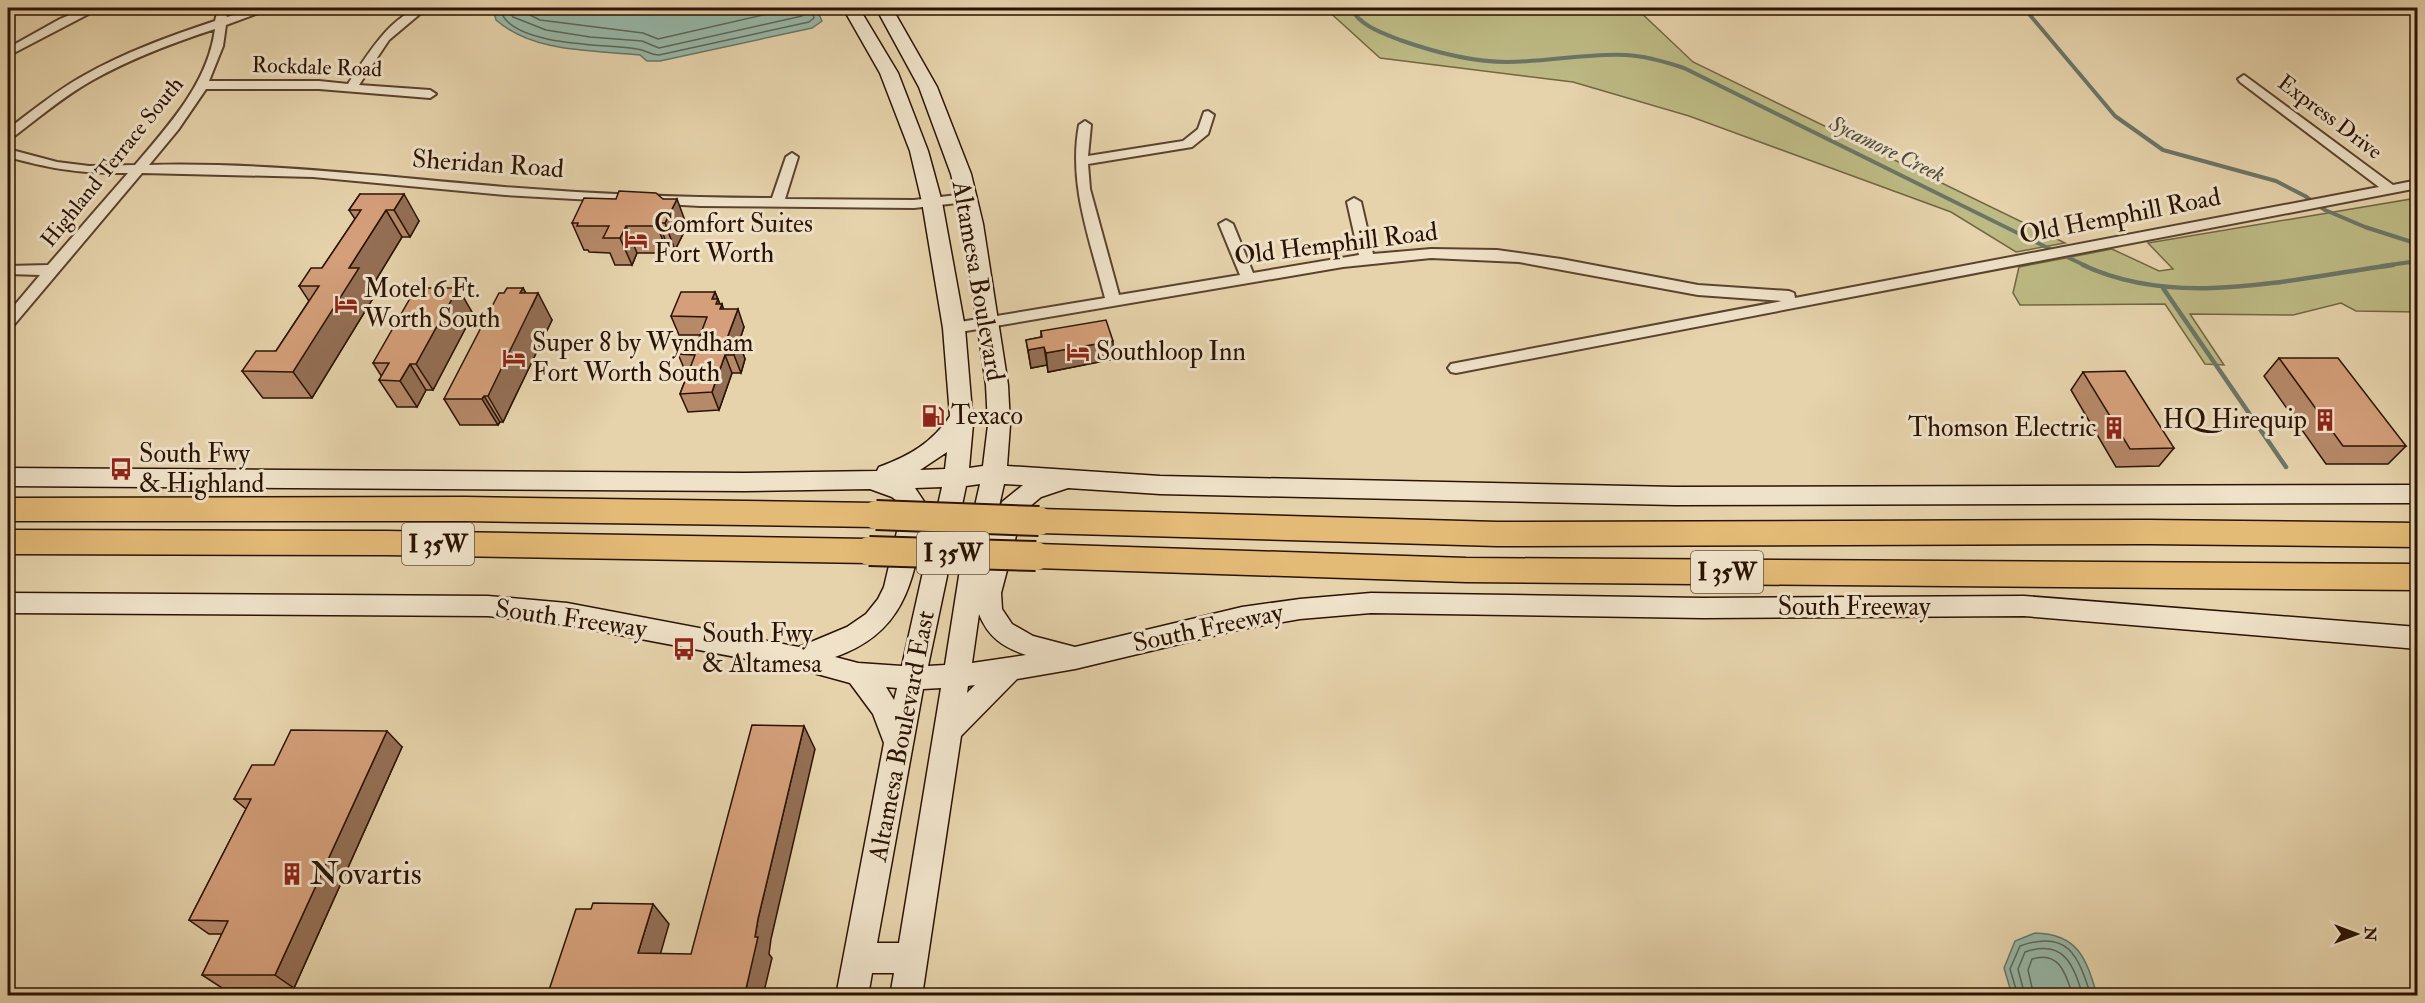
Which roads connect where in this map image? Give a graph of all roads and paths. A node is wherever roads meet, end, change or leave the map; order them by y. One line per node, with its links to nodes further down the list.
1 (94, 8): 7 (street)
2 (266, 8): 6 (street)
3 (422, 8): 10 (street)
4 (851, 8): 22 (main road, Altamesa Boulevard)
5 (884, 8): 21 (main road, Altamesa Boulevard)
6 (221, 19): 9 (street, Highland Terrace South); 14 (street)
7 (8, 53)
8 (2244, 79): 20 (street, Express Drive)
9 (202, 85): 10 (street, Rockdale Road); 18 (street, Highland Terrace South)
10 (351, 86): 11 (street, Rockdale Road)
11 (430, 94)
12 (1208, 115): 17 (street)
13 (1085, 125): 17 (street)
14 (8, 135)
15 (8, 153): 18 (street, Sheridan Road)
16 (792, 157): 24 (street)
17 (1081, 161): 32 (street)
18 (138, 169): 24 (street, Sheridan Road); 28 (street, Highland Terrace South)
19 (2418, 184): 20 (street, Old Hemphill Road)
20 (2390, 189): 31 (street, Old Hemphill Road)
21 (966, 198): 22 (street, Sheridan Road); 35 (main road, Altamesa Boulevard)
22 (932, 202): 24 (street, Sheridan Road); 36 (main road, Altamesa Boulevard)
23 (1354, 202): 26 (street)
24 (777, 204)
25 (1226, 224): 29 (street)
26 (1367, 259): 29 (street, Old Hemphill Road); 30 (street, Old Hemphill Road)
27 (8, 270): 28 (street)
28 (52, 270): 34 (street, Highland Terrace South)
29 (1248, 278): 32 (street, Old Hemphill Road)
30 (1688, 289): 31 (street, Old Hemphill Road); 33 (street)
31 (1832, 296): 33 (street, Old Hemphill Road)
32 (1113, 301): 35 (street, Old Hemphill Road)
33 (1697, 311): 37 (street, Old Hemphill Road)
34 (8, 322)
35 (989, 322): 36 (street, Old Hemphill Road); 39 (main road, Altamesa Boulevard)
36 (954, 328): 38 (main road, Altamesa Boulevard)
37 (1456, 368)
38 (961, 418): 43 (main road, Altamesa Boulevard); 45 (main road)
39 (999, 431): 40 (main road, Altamesa Boulevard); 41 (main road)
40 (994, 474): 41 (main road); 43 (main road); 61 (main road, Altamesa Boulevard)
41 (1052, 476): 44 (main road)
42 (8, 477): 45 (main road)
43 (956, 478): 45 (main road); 62 (main road, Altamesa Boulevard East)
44 (1089, 479): 47 (main road); 58 (main road)
45 (862, 481): 57 (main road)
46 (8, 492): 48 (highway)
47 (2418, 494)
48 (465, 509): 49 (highway, I 35W); 50 (highway, I 35W, bridge)
49 (8, 510)
50 (2418, 535)
51 (8, 542): 52 (highway, South Freeway / I 35W)
52 (185, 542): 53 (highway); 54 (highway, South Freeway / I 35W, bridge)
53 (8, 550)
54 (2418, 577)
55 (8, 603): 57 (main road, South Freeway)
56 (2418, 638): 58 (main road, South Freeway)
57 (799, 658): 60 (main road, South Freeway)
58 (1075, 658): 59 (main road, South Freeway)
59 (1010, 669): 61 (main road, South Freeway); 63 (main road)
60 (858, 674): 62 (main road, South Freeway); 64 (main road)
61 (956, 676): 62 (main road, South Freeway); 63 (main road, Altamesa Boulevard East)
62 (912, 678): 64 (main road, Altamesa Boulevard East)
63 (948, 731): 66 (main road, Altamesa Boulevard East)
64 (898, 742): 65 (main road, Altamesa Boulevard East)
65 (858, 958): 66 (main road); 67 (main road, Altamesa Boulevard East)
66 (912, 958): 68 (main road, Altamesa Boulevard East)
67 (852, 996)
68 (906, 996)

